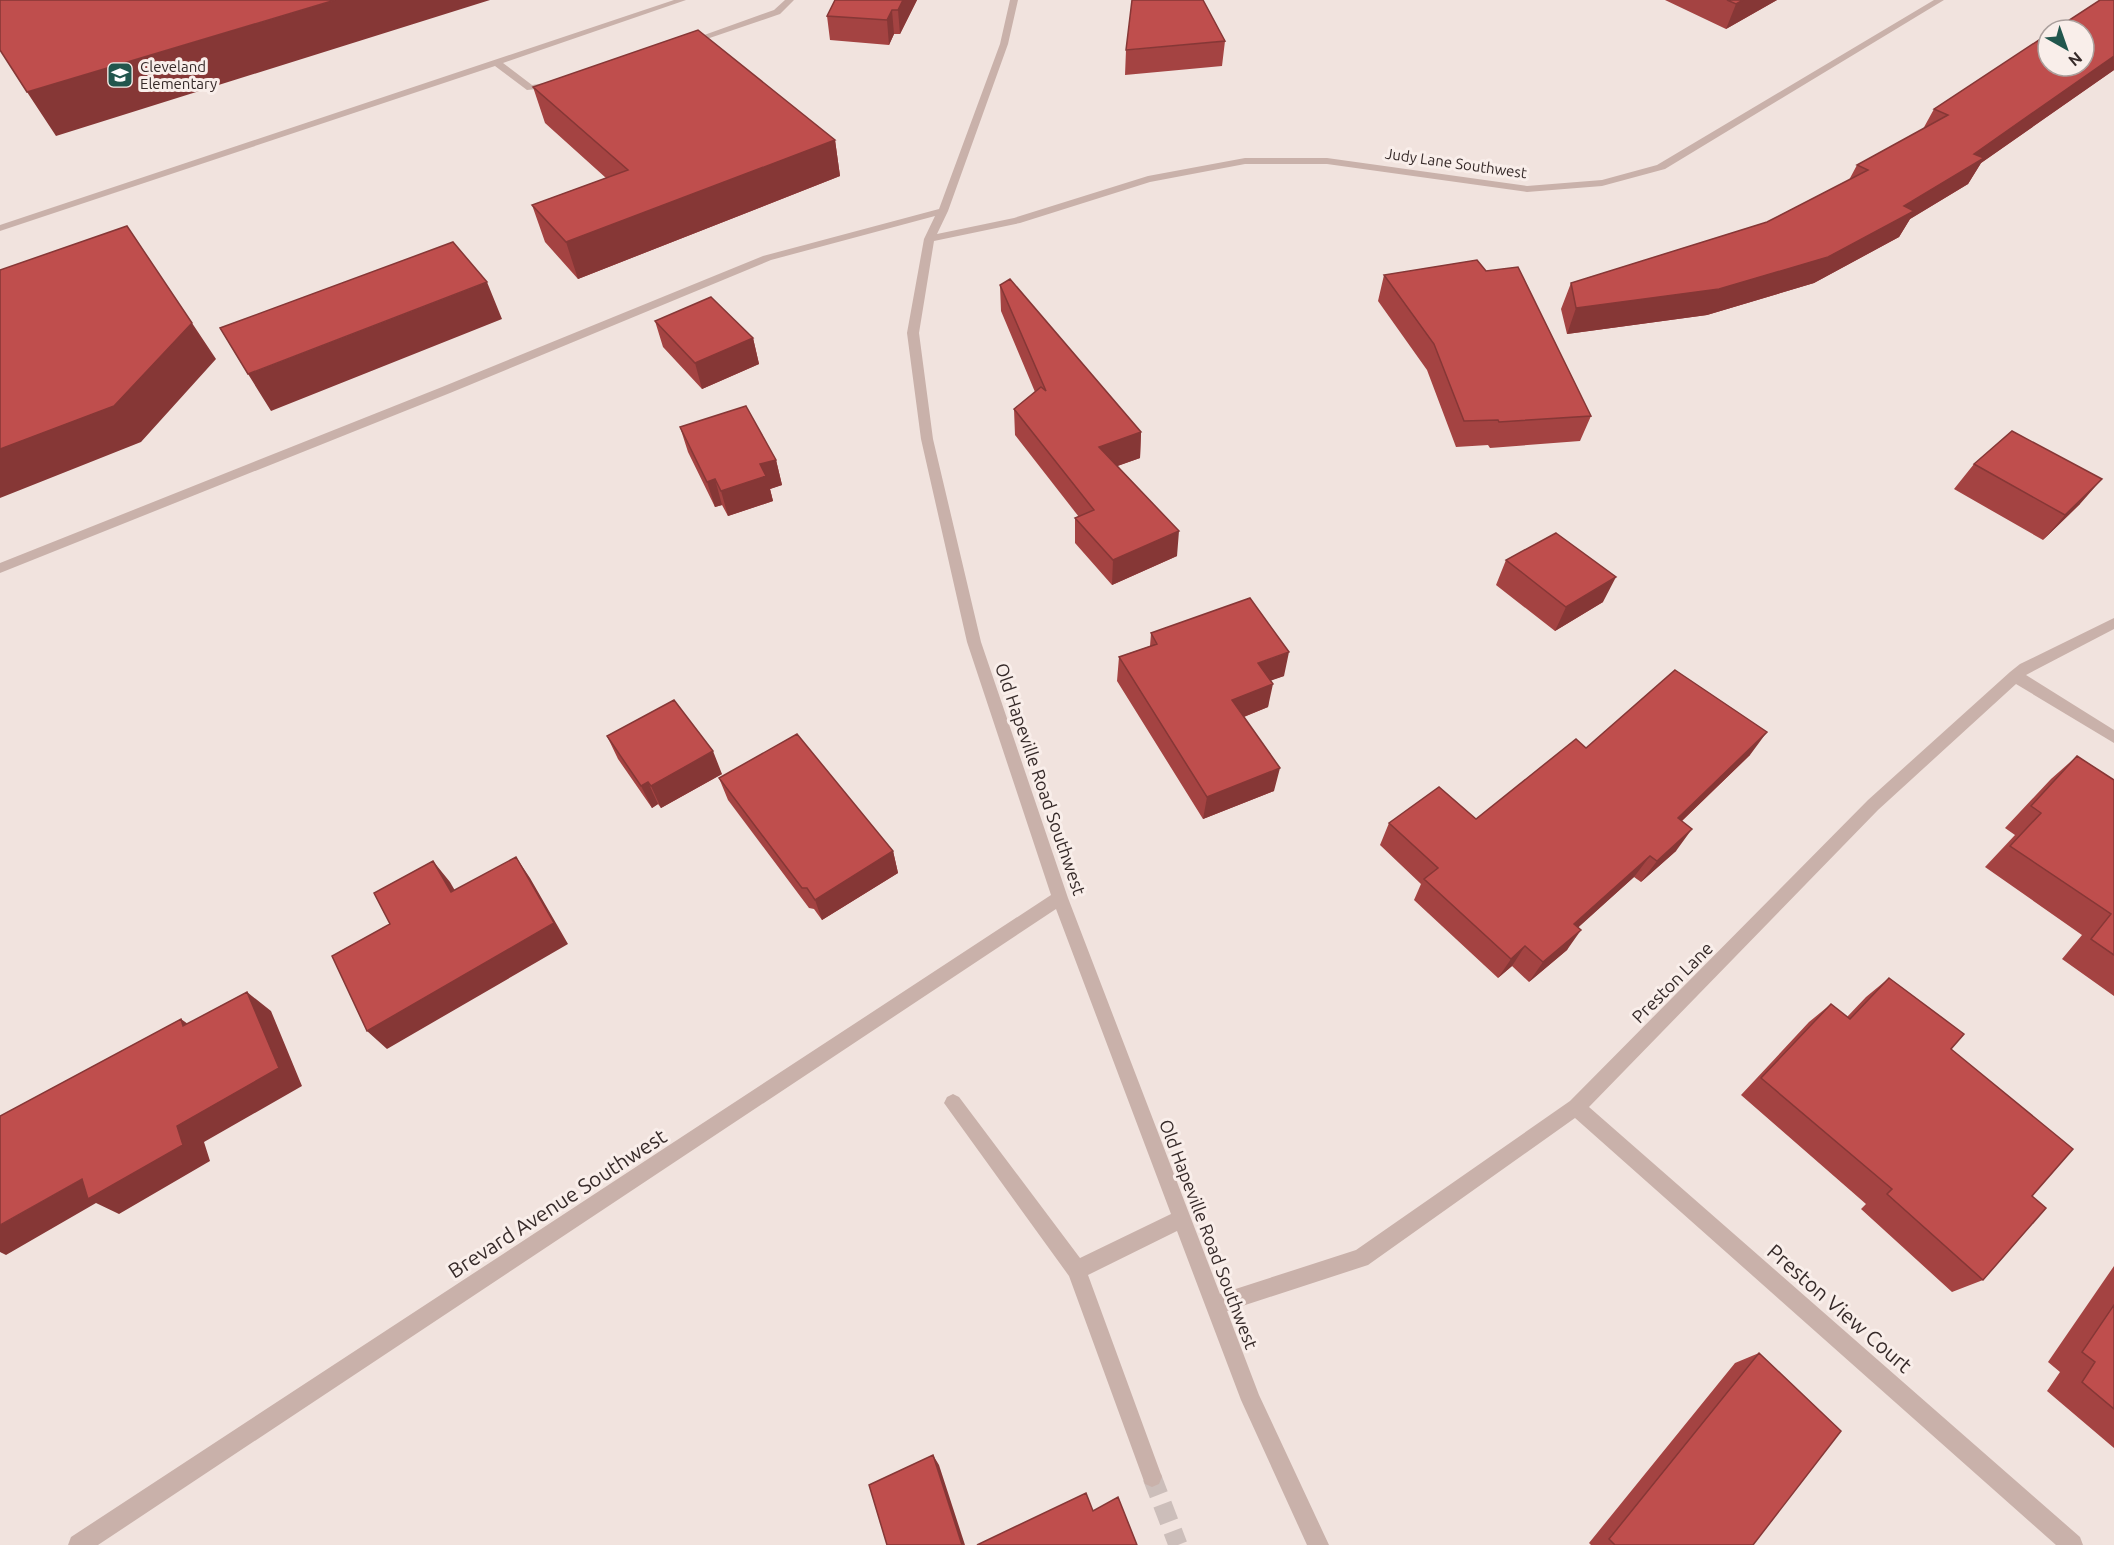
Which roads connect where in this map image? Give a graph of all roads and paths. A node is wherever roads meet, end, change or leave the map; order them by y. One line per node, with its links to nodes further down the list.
1 (682, 0): 6 (street)
2 (790, 0): 5 (street)
3 (1014, 0): 8 (street, Old Hapeville Road Southwest)
4 (1940, 0): 10 (street, Judy Lane Southwest)
5 (680, 45)
6 (496, 62): 7 (street); 9 (street)
7 (561, 84)
8 (943, 211): 10 (street, Old Hapeville Road Southwest); 11 (street)
9 (0, 228)
10 (929, 239): 15 (street, Old Hapeville Road Southwest)
11 (0, 568)
12 (2114, 623): 13 (street, Preston Lane)
13 (2015, 676): 14 (street); 17 (street, Preston Lane)
14 (2114, 737)
15 (1060, 898): 18 (street, Old Hapeville Road Southwest); 22 (street, Brevard Avenue Southwest)
16 (953, 1103): 19 (street)
17 (1576, 1107): 20 (street, Preston Lane); 24 (street, Preston View Court)
18 (1182, 1219): 19 (street); 20 (street, Old Hapeville Road Southwest)
19 (1077, 1270): 21 (street)
20 (1216, 1305): 23 (street, Old Hapeville Road Southwest)
21 (1152, 1477)
22 (79, 1545)
23 (1318, 1545)
24 (2072, 1545)

